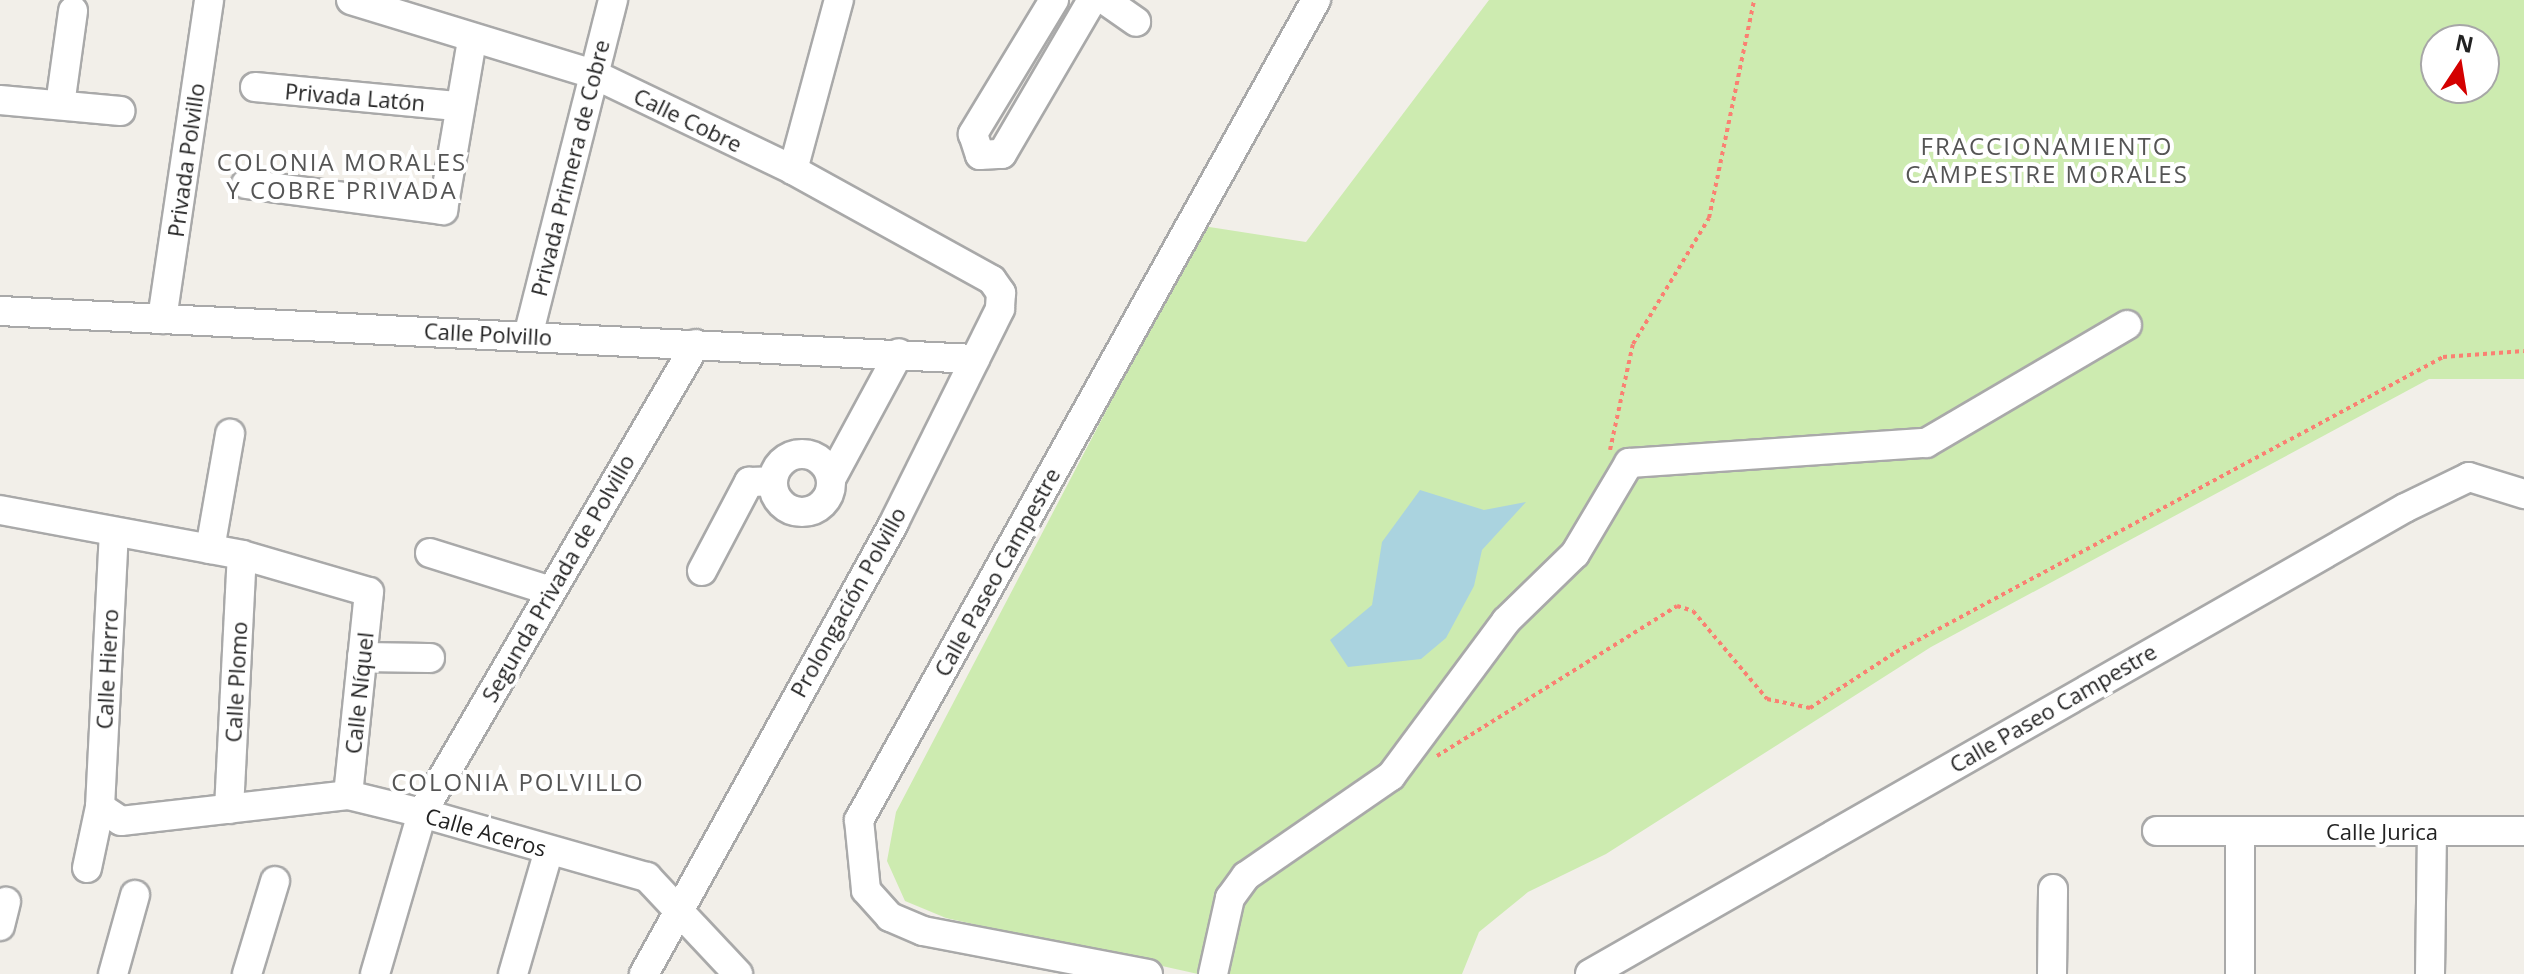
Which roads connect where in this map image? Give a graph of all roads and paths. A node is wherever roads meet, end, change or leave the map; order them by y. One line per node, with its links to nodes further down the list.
1 (209, 0): 23 (street, Privada Polvillo)
2 (351, 0): 12 (street, Calle Cobre)
3 (613, 0): 13 (street, Privada Primera de Cobre)
4 (839, 0): 19 (street)
5 (1054, 0): 6 (street)
6 (1092, 0)
7 (1105, 0): 11 (street)
8 (1316, 0): 65 (street, Calle Paseo Campestre)
9 (1754, 0): 31 (path)
10 (73, 11): 16 (street)
11 (1136, 22)
12 (472, 40): 13 (street, Calle Cobre); 17 (street)
13 (593, 74): 19 (street, Calle Cobre); 25 (street, Privada Primera de Cobre)
14 (255, 87): 17 (street, Privada Latón)
15 (0, 100): 16 (street)
16 (60, 105): 18 (street)
17 (456, 106): 20 (street)
18 (121, 111)
19 (793, 170): 21 (street, Calle Cobre)
20 (246, 184)
21 (1001, 293): 29 (street, Prolongación Polvillo)
22 (0, 311): 23 (street, Calle Polvillo)
23 (162, 319): 25 (street, Calle Polvillo)
24 (2127, 325): 31 (street)
25 (528, 336): 26 (street, Calle Polvillo)
26 (696, 344): 28 (street, Calle Polvillo); 41 (street, Segunda Privada de Polvillo)
27 (2524, 351): 44 (path)
28 (899, 353): 29 (street, Calle Polvillo); 32 (street)
29 (975, 359): 58 (street, Prolongación Polvillo)
30 (230, 434): 37 (street)
31 (1618, 476): 66 (street)
32 (831, 479): 33 (street); 33 (street)
33 (773, 481): 40 (street)
34 (2524, 494): 67 (street, Calle Paseo Campestre)
35 (0, 510): 36 (street)
36 (114, 532): 37 (street); 46 (street, Calle Hierro)
37 (210, 549): 39 (street)
38 (430, 553): 41 (street)
39 (242, 555): 42 (street, Calle Níquel); 47 (street, Calle Plomo)
40 (702, 571)
41 (548, 590): 48 (street, Segunda Privada de Polvillo)
42 (362, 657): 43 (street); 45 (street, Calle Níquel)
43 (430, 658)
44 (1429, 760)
45 (348, 795): 47 (street, Calle Aceros); 48 (street, Calle Aceros)
46 (100, 807): 47 (street, Calle Aceros); 54 (street, Calle Hierro)
47 (229, 809)
48 (422, 813): 53 (street, Calle Aceros); 61 (street, Segunda Privada de Polvillo)
49 (2157, 831): 50 (street, Calle Jurica)
50 (2240, 831): 52 (street, Calle Jurica); 69 (street)
51 (2524, 831): 52 (street, Calle Jurica)
52 (2432, 832): 70 (street)
53 (549, 850): 58 (street, Calle Aceros); 62 (street)
54 (87, 868)
55 (275, 881): 60 (street)
56 (2053, 889): 68 (street)
57 (135, 895): 59 (street)
58 (679, 904): 63 (street, Prolongación Polvillo); 64 (street, Calle Aceros)
59 (113, 974)
60 (247, 974)
61 (375, 974)
62 (513, 974)
63 (644, 974)
64 (738, 974)
65 (1148, 974)
66 (1213, 974)
67 (1590, 974)
68 (2052, 974)
69 (2240, 974)
70 (2430, 974)

